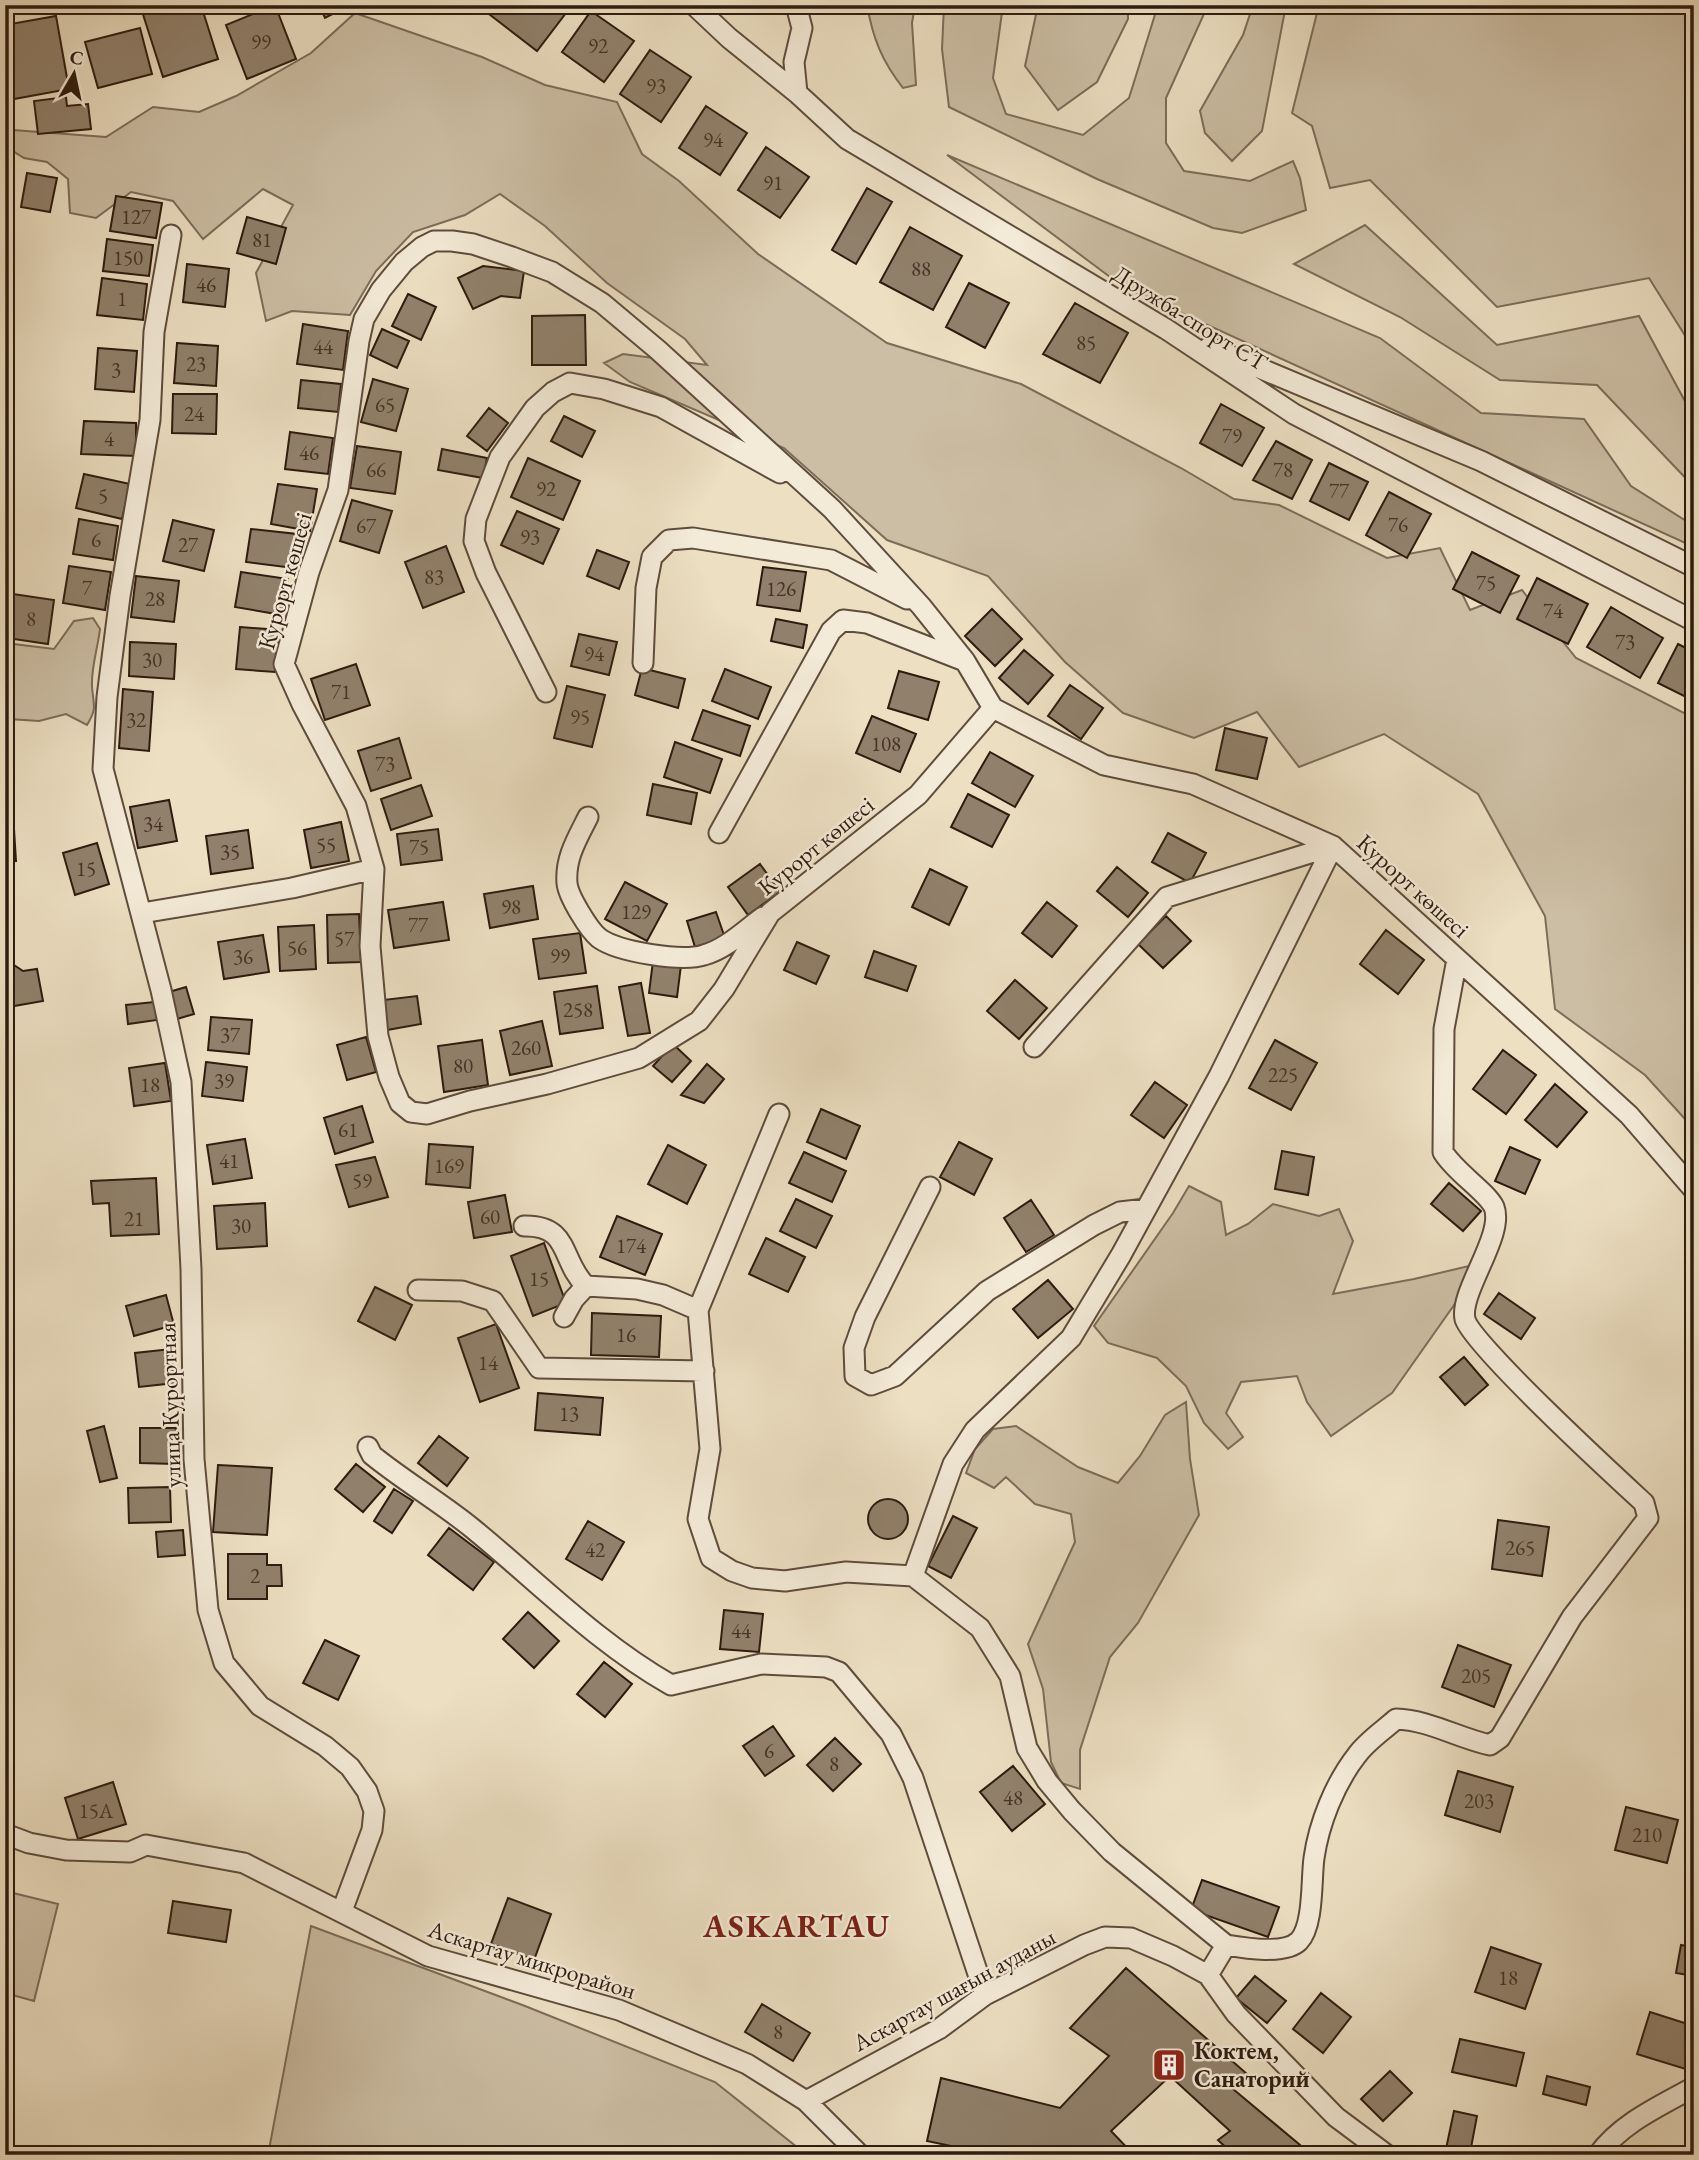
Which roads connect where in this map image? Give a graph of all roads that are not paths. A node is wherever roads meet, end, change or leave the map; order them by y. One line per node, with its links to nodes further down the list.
1 (694, 5): 3 (street, Дружба-спорт СТ)
2 (796, 5): 3 (street)
3 (797, 93): 5 (street, Дружба-спорт СТ)
4 (171, 235): 18 (street)
5 (1166, 329): 7 (street); 9 (street, Дружба-спорт СТ)
6 (809, 489): 8 (street, Курорт көшесі); 12 (street); 17 (street, Курорт көшесі)
7 (1694, 568)
8 (921, 606): 10 (street, Курорт көшесі); 11 (street)
9 (1694, 621)
10 (965, 661): 13 (street, Курорт көшесі); 15 (street)
11 (643, 663)
12 (546, 692)
13 (993, 708): 16 (street, Курорт көшесі); 19 (street, Курорт көшесі)
14 (588, 817): 19 (street)
15 (719, 833)
16 (1333, 846): 20 (street, Курорт көшесі); 21 (street); 25 (street)
17 (374, 869): 18 (street); 19 (street, Курорт көшесі)
18 (142, 913): 35 (street, улица Курортная)
19 (770, 913)
20 (1457, 959): 24 (street, Курорт көшесі); 36 (street)
21 (1034, 1047)
22 (779, 1114): 29 (street)
23 (930, 1187): 25 (street)
24 (1694, 1190)
25 (1146, 1209): 33 (street)
26 (524, 1227): 27 (street)
27 (586, 1286): 29 (street); 30 (street)
28 (418, 1290): 31 (street)
29 (698, 1310): 31 (street)
30 (564, 1317)
31 (704, 1370): 33 (street)
32 (368, 1447): 38 (street)
33 (913, 1576): 36 (street)
34 (5, 1834): 35 (street, Аскартау микрорайон)
35 (342, 1911): 40 (street, Аскартау микрорайон)
36 (1226, 1945): 37 (street)
37 (1208, 1975): 38 (street, Аскартау шағын ауданы); 42 (street)
38 (985, 1995): 40 (street, Аскартау шағын ауданы)
39 (1694, 2087): 43 (street)
40 (806, 2101): 41 (street, Аскартау микрорайон)
41 (860, 2155)
42 (1387, 2155)
43 (1598, 2155)

